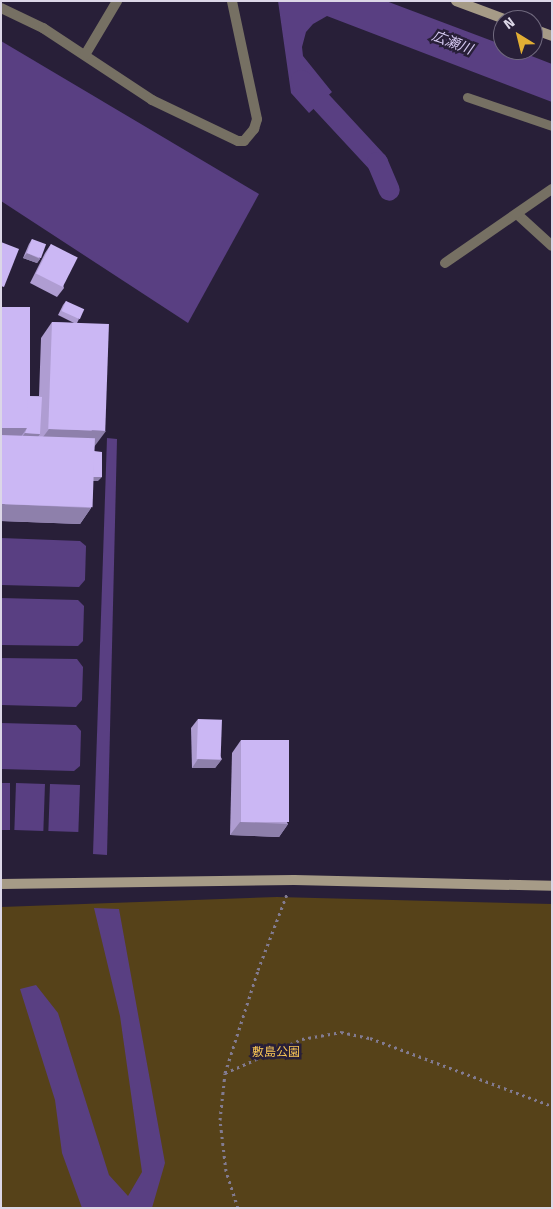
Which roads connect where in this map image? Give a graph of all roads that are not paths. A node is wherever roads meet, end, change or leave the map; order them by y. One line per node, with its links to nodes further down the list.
1 (117, 1): 6 (street)
2 (232, 1): 6 (street)
3 (456, 1): 5 (street)
4 (1, 8): 6 (street)
5 (493, 15)
6 (85, 54)
7 (468, 97): 8 (lane)
8 (552, 126)
9 (552, 189): 10 (street)
10 (517, 214): 11 (street); 12 (street)
11 (552, 246)
12 (445, 263)
13 (1, 884): 14 (street)
14 (552, 886)

